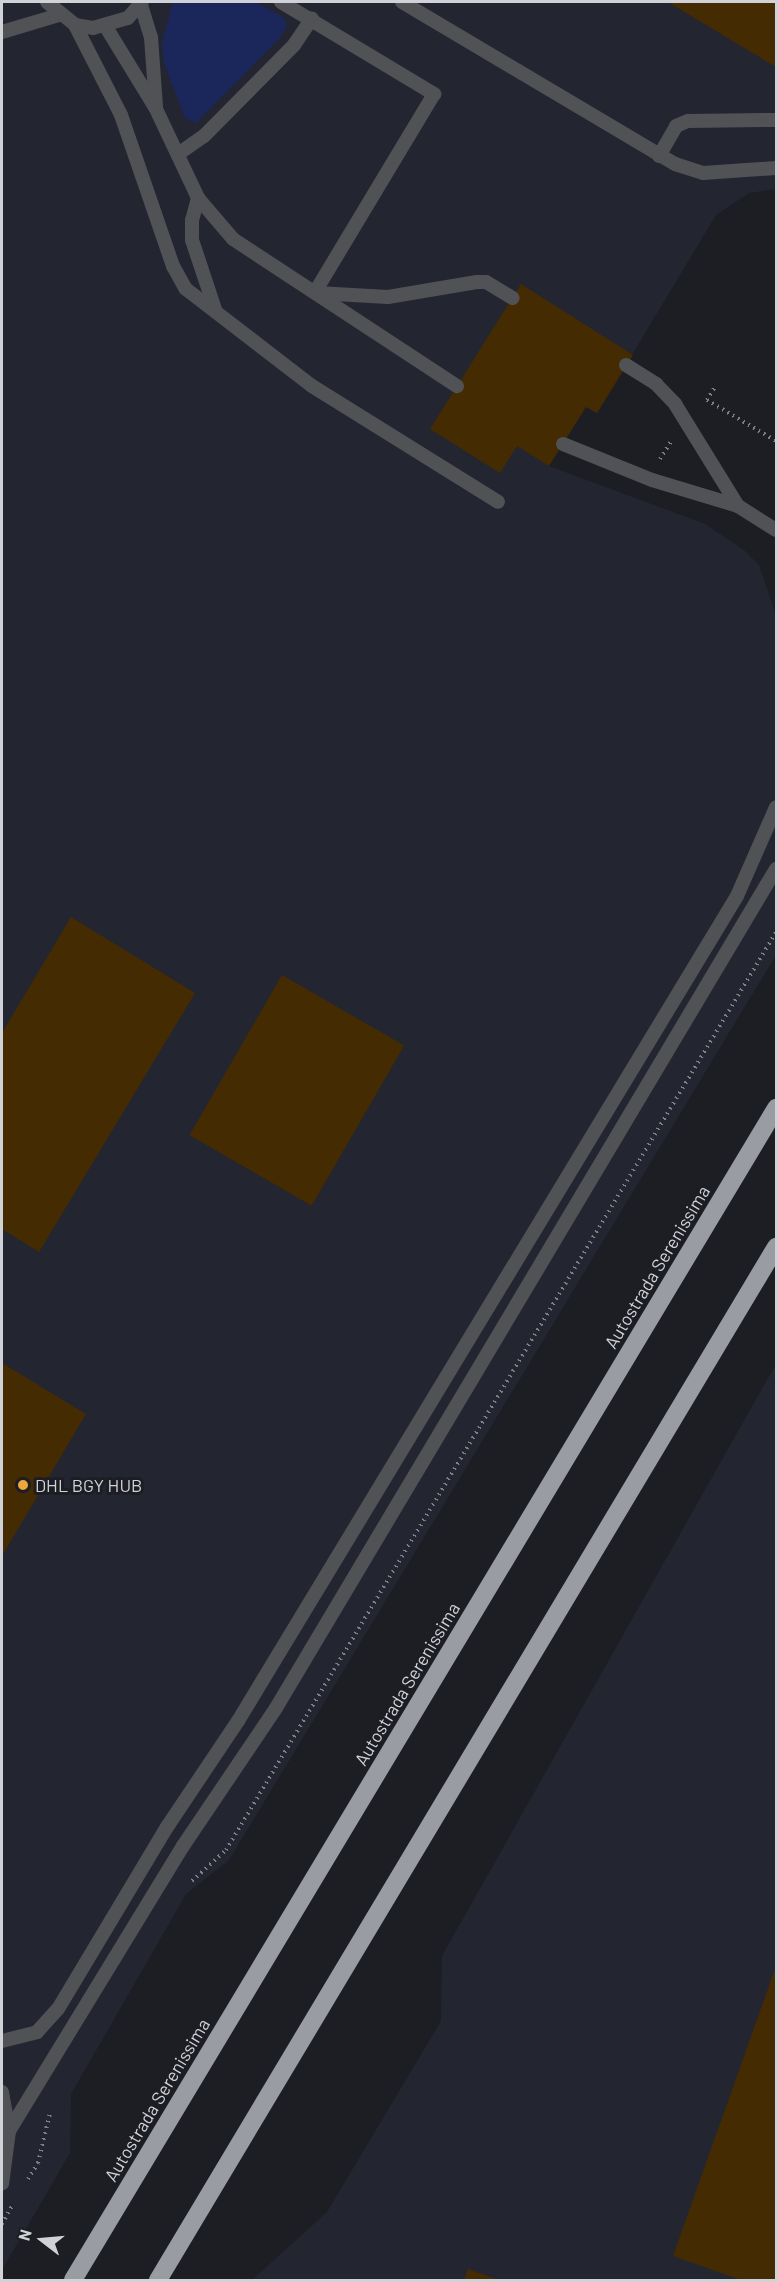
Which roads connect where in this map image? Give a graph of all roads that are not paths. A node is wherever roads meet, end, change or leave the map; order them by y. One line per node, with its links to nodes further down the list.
1 (47, 2): 5 (lane)
2 (281, 2): 6 (lane)
3 (402, 2): 13 (lane)
4 (141, 3): 8 (lane); 10 (lane)
5 (59, 15): 7 (lane); 9 (lane)
6 (312, 18): 12 (lane); 16 (lane)
7 (75, 25): 8 (lane); 18 (lane)
8 (106, 27): 10 (lane)
9 (2, 32)
10 (156, 109): 12 (lane)
11 (777, 120): 13 (lane)
12 (178, 154): 15 (lane)
13 (659, 156): 14 (lane)
14 (777, 168)
15 (198, 198): 16 (lane); 18 (lane)
16 (315, 292): 17 (lane); 20 (lane)
17 (513, 298)
18 (218, 317): 22 (lane)
19 (626, 365): 23 (lane)
20 (457, 386)
21 (563, 444): 23 (lane)
22 (498, 502)
23 (738, 506): 24 (lane)
24 (777, 530)
25 (777, 807): 29 (lane)
26 (777, 869): 31 (lane)
27 (777, 1108): 33 (highway, Autostrada Serenissima)
28 (777, 1247): 34 (highway)
29 (2, 2042)
30 (2, 2092): 31 (lane)
31 (9, 2131): 32 (lane)
32 (2, 2184)
33 (73, 2280)
34 (158, 2280)

